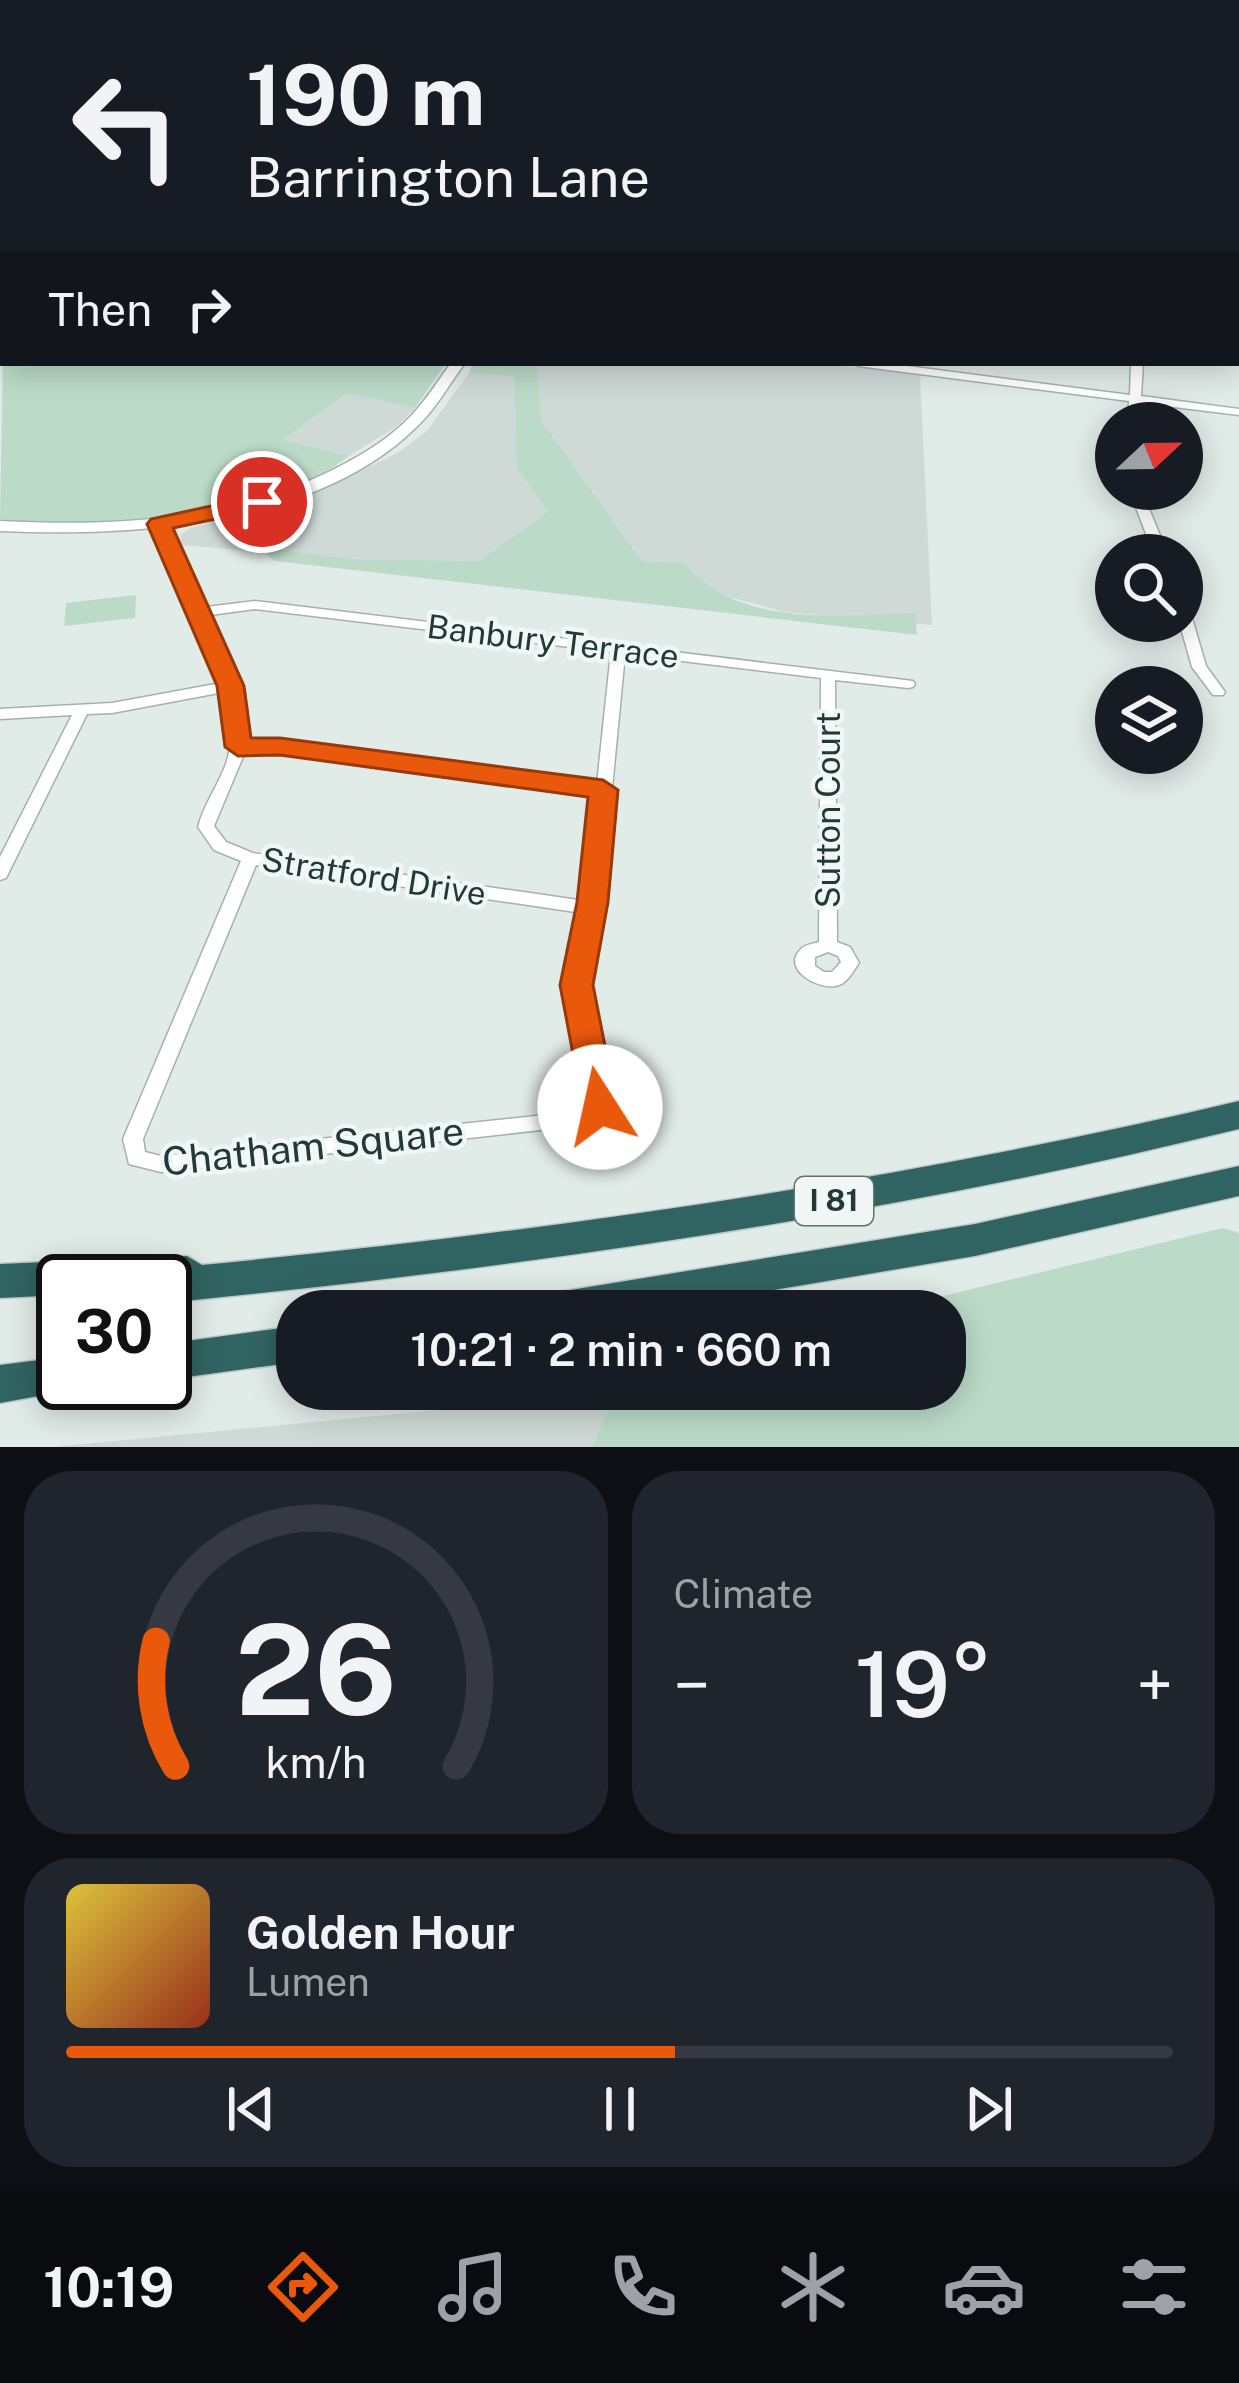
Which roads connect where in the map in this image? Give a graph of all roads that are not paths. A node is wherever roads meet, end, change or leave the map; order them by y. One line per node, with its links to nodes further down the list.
1 (456, 366): 8 (street)
2 (880, 366): 5 (street)
3 (1003, 366): 5 (street)
4 (1137, 366): 6 (street)
5 (1000, 382): 6 (street)
6 (1134, 399): 7 (street)
7 (1239, 412)
8 (159, 524): 9 (street); 10 (street)
9 (0, 526)
10 (199, 612): 12 (street, Banbury Terrace); 15 (street)
11 (1192, 642): 16 (street)
12 (618, 650): 13 (street, Banbury Terrace); 20 (street)
13 (828, 675): 14 (street, Banbury Terrace); 24 (street, Sutton Court)
14 (908, 684)
15 (230, 686): 17 (street); 19 (street)
16 (1218, 692)
17 (81, 711): 18 (street); 22 (street)
18 (0, 715)
19 (238, 747): 20 (street); 21 (street, Stratford Drive)
20 (603, 790): 23 (street)
21 (250, 858): 23 (street, Stratford Drive); 23 (street, Chatham Square)
22 (0, 874)
23 (592, 908)
24 (828, 945)
25 (1239, 1115): 27 (highway, I 81)
26 (1239, 1181): 30 (highway, I 81)
27 (425, 1262): 28 (highway); 29 (highway, I 81)
28 (0, 1281)
29 (192, 1284)
30 (673, 1290)
31 (36, 1296): 32 (highway)
32 (0, 1298)
33 (276, 1345): 34 (highway)
34 (192, 1355)
35 (36, 1363): 36 (highway)
36 (0, 1366)
37 (36, 1379): 38 (highway)
38 (0, 1384)

